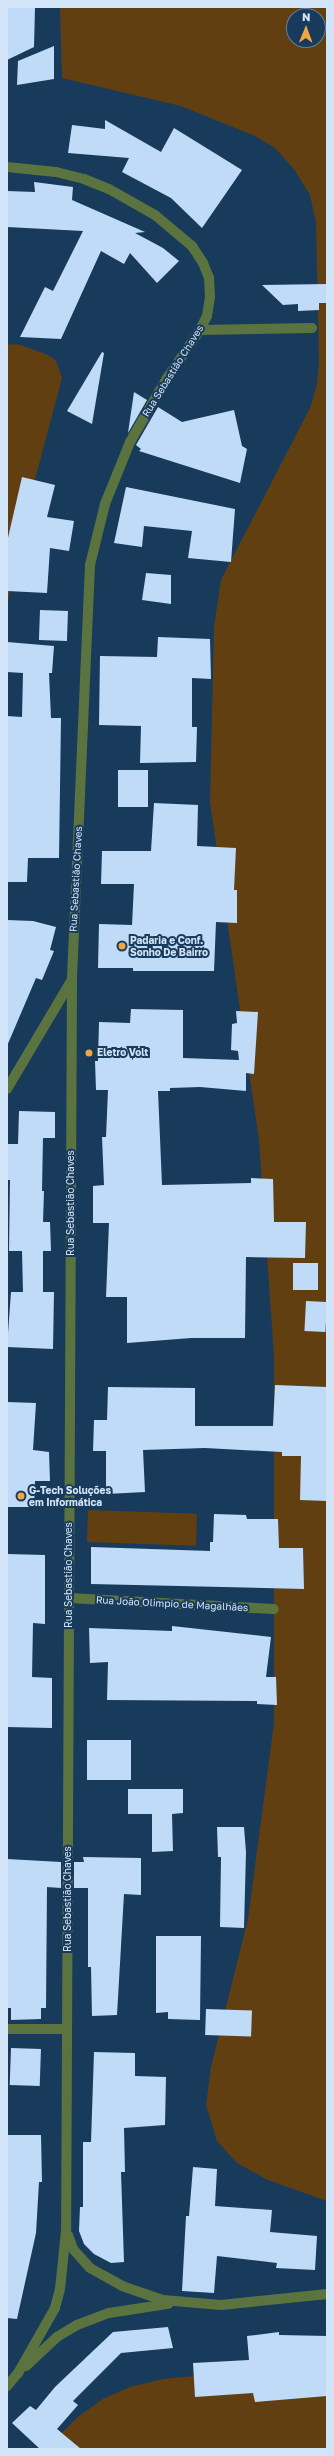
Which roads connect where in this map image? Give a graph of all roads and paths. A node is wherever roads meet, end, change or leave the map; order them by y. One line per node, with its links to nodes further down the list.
1 (7, 167): 3 (street, Rua Sebastião Chaves)
2 (312, 328): 3 (street)
3 (200, 330): 4 (street, Rua Sebastião Chaves)
4 (72, 979): 5 (street); 6 (street, Rua Sebastião Chaves)
5 (7, 1089)
6 (69, 1598): 7 (street, Rua João Olimpio de Magalhães); 9 (street, Rua Sebastião Chaves)
7 (274, 1609)
8 (7, 2029): 9 (street)
9 (67, 2029): 10 (street, Rua Sebastião Chaves)
10 (66, 2231): 12 (street); 13 (street, Rua Sebastião Chaves)
11 (327, 2294): 12 (street)
12 (184, 2303): 13 (street)
13 (18, 2372): 14 (street, Rua Sebastião Chaves)
14 (7, 2386)

